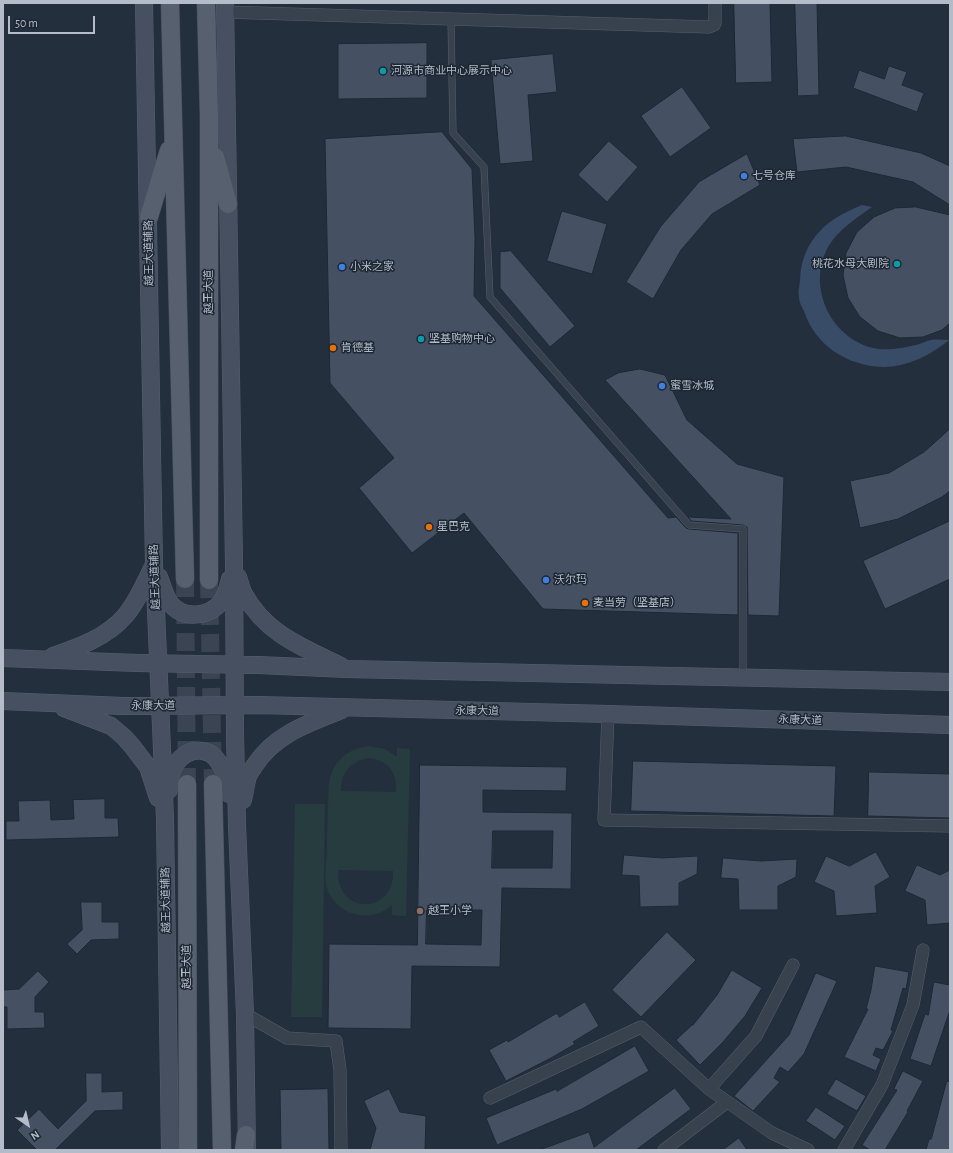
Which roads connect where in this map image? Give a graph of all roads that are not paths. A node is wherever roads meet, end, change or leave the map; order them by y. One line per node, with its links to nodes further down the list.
1 (144, 3): 10 (main road, 越王大道辅路)
2 (170, 3): 8 (main road)
3 (206, 3): 7 (main road, 越王大道)
4 (716, 3): 6 (street)
5 (225, 8): 6 (street); 9 (main road)
6 (451, 19): 20 (lane)
7 (209, 134): 9 (main road); 14 (main road, 越王大道)
8 (173, 136): 10 (main road); 13 (main road)
9 (228, 204): 11 (main road)
10 (149, 217): 12 (main road, 越王大道辅路)
11 (234, 563): 12 (main road); 18 (main road); 19 (main road)
12 (154, 564): 16 (main road); 17 (main road, 越王大道辅路)
13 (185, 579)
14 (209, 580)
15 (3, 658): 16 (main road)
16 (44, 660): 17 (main road)
17 (158, 664): 18 (main road); 25 (main road, 越王大道辅路)
18 (235, 665): 19 (main road); 24 (main road)
19 (347, 669): 20 (main road)
20 (743, 678): 21 (main road)
21 (950, 682)
22 (3, 700): 23 (main road, 永康大道)
23 (47, 702): 25 (main road, 永康大道); 31 (main road)
24 (235, 705): 25 (main road, 永康大道); 26 (main road, 永康大道); 32 (main road)
25 (160, 706): 31 (main road, 越王大道辅路)
26 (349, 707): 27 (main road, 永康大道); 32 (main road)
27 (608, 714): 28 (main road, 永康大道); 33 (street)
28 (950, 725)
29 (187, 784): 42 (main road, 越王大道)
30 (212, 784): 43 (main road)
31 (164, 819): 32 (main road); 41 (main road, 越王大道辅路)
32 (237, 825): 36 (main road)
33 (950, 826)
34 (922, 950): 47 (street)
35 (793, 965): 37 (street)
36 (245, 1014): 40 (main road); 44 (street)
37 (709, 1089): 38 (street); 39 (street)
38 (490, 1098)
39 (727, 1102): 45 (street); 46 (street)
40 (246, 1145)
41 (170, 1150)
42 (188, 1150)
43 (222, 1150)
44 (341, 1150)
45 (664, 1150)
46 (808, 1150)
47 (844, 1150)

